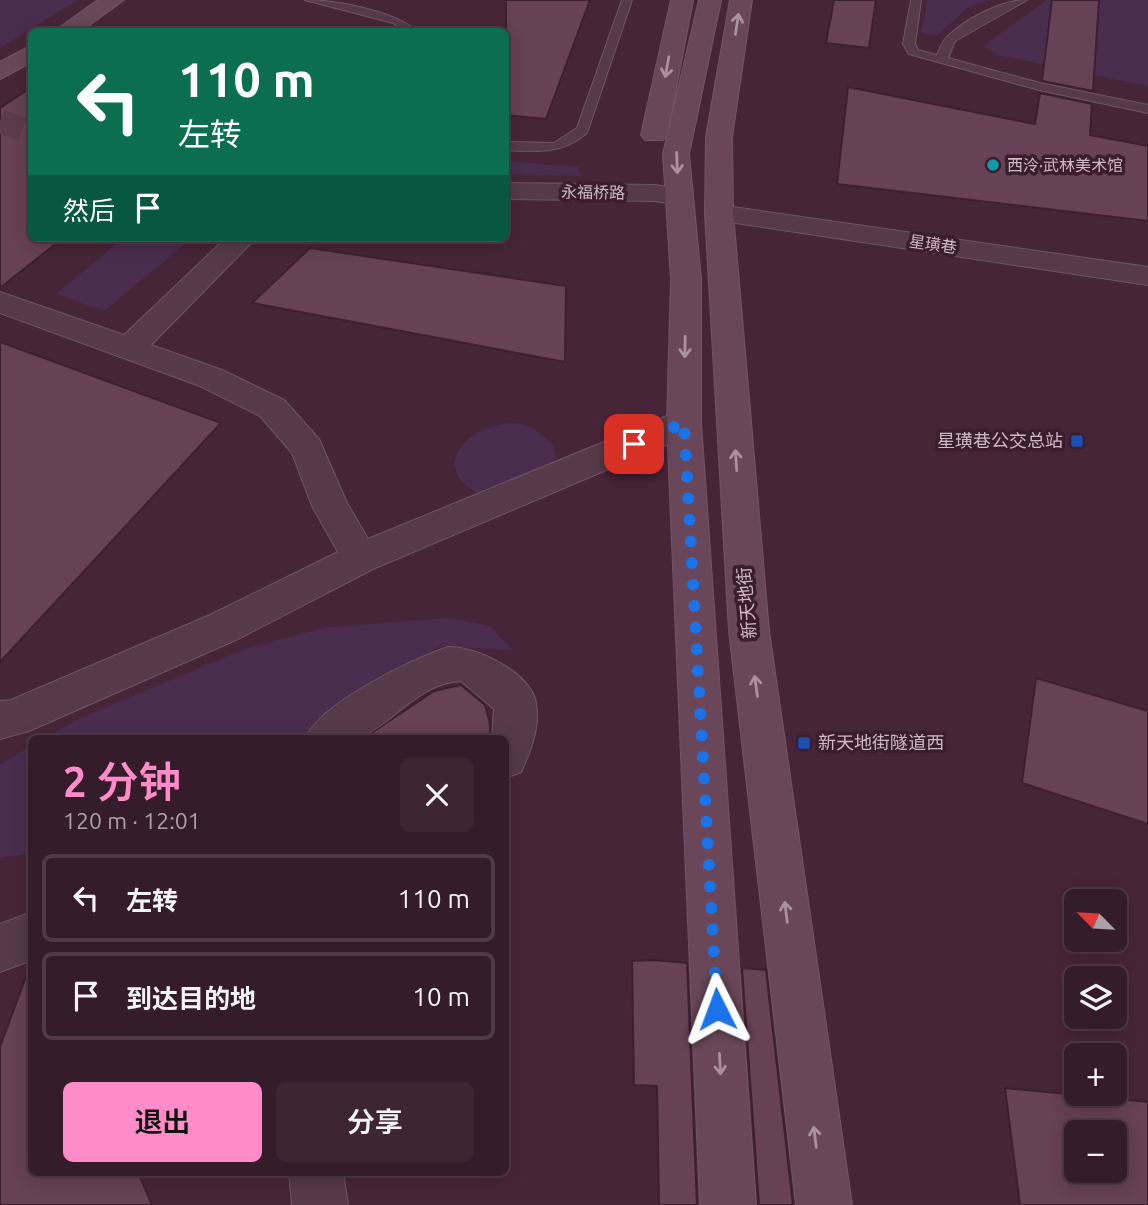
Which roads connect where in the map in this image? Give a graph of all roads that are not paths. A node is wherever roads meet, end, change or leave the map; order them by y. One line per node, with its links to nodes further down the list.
1 (113, 0): 9 (main road)
2 (310, 0): 10 (lane)
3 (627, 0): 15 (lane)
4 (682, 0): 16 (main road, one-way to 16)
5 (710, 0): 16 (main road, one-way to 16)
6 (741, 0): 18 (main road, 新天地街, one-way to 6)
7 (916, 0): 12 (lane)
8 (1022, 0): 12 (lane)
9 (70, 28)
10 (412, 28)
11 (28, 54): 13 (main road)
12 (941, 60): 14 (lane)
13 (0, 72)
14 (1148, 108)
15 (509, 146)
16 (659, 180): 17 (street, 永福桥路); 23 (main road, one-way to 23)
17 (509, 191)
18 (719, 213): 20 (street, 星璜巷); 33 (main road, 新天地街, one-way to 18)
19 (238, 242): 22 (street)
20 (1148, 276)
21 (0, 302): 22 (street)
22 (129, 348): 24 (street)
23 (684, 423): 24 (street); 32 (main road, one-way to 32)
24 (360, 558): 25 (street)
25 (0, 720)
26 (331, 735): 27 (street)
27 (509, 750)
28 (28, 938): 29 (street)
29 (0, 948)
30 (316, 1176): 31 (street)
31 (320, 1205)
32 (728, 1205)
33 (824, 1205)

